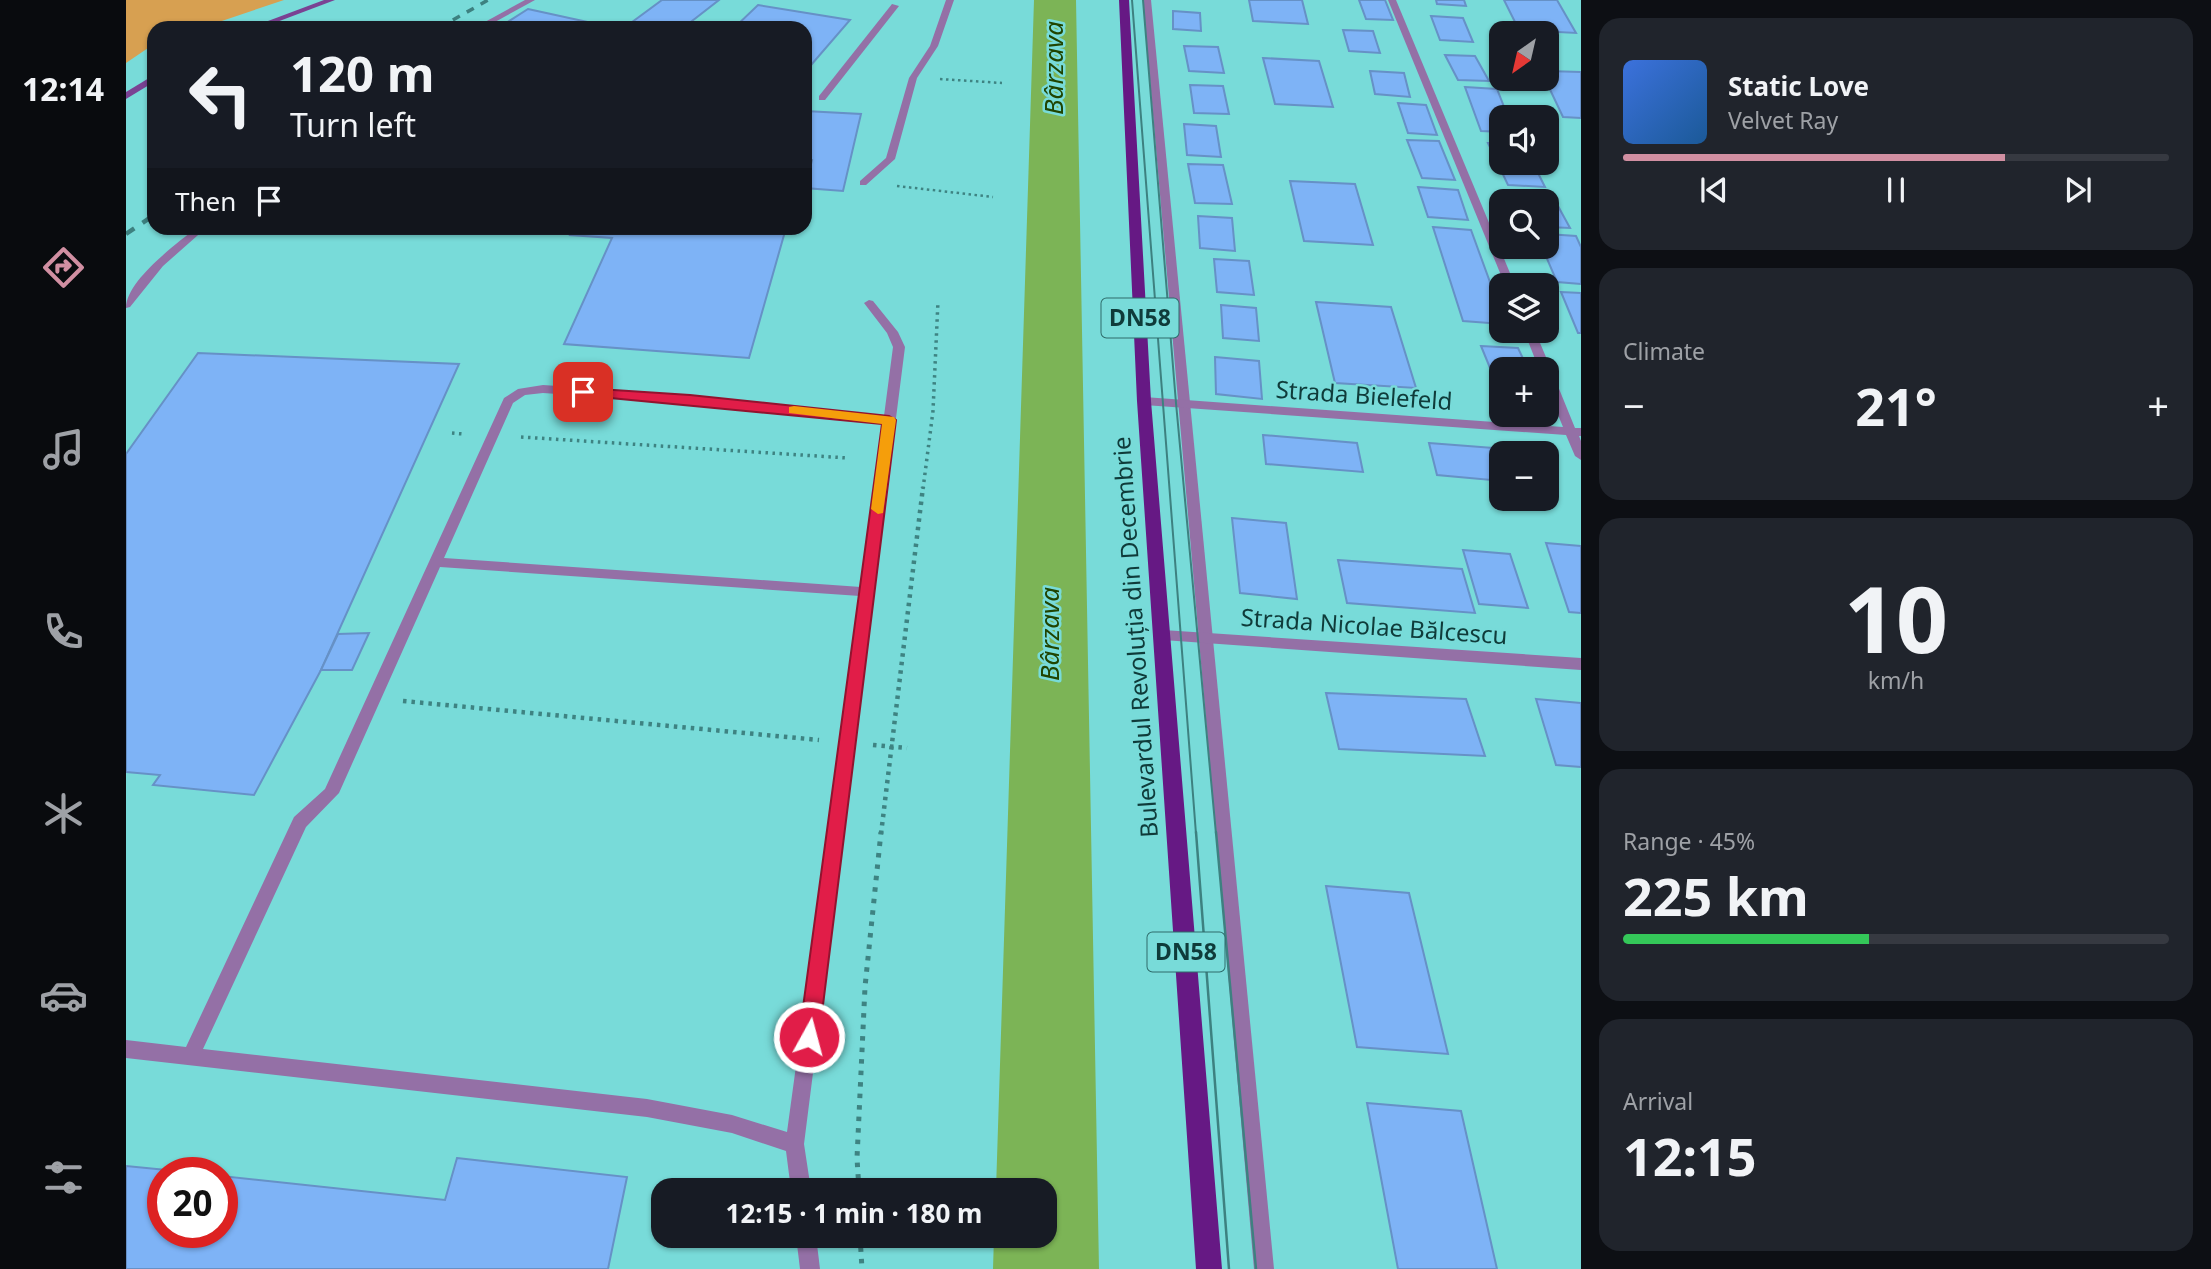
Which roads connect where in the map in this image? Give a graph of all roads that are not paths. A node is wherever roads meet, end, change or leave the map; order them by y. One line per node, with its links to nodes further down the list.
1 (331, 0): 8 (street)
2 (531, 0): 9 (street)
3 (950, 0): 13 (street)
4 (1124, 0): 19 (main road, Bulevardul Revoluția din Decembrie / DN58)
5 (1147, 0): 20 (street)
6 (1392, 0): 15 (street)
7 (895, 6): 12 (street)
8 (272, 21)
9 (491, 21)
10 (147, 82): 11 (street)
11 (126, 96)
12 (822, 98)
13 (863, 183)
14 (193, 235): 17 (street)
15 (1505, 273)
16 (869, 303): 21 (street)
17 (126, 305)
18 (1559, 398): 22 (street)
19 (1144, 401): 20 (street, Strada Bielefeld); 26 (main road, Bulevardul Revoluția din Decembrie / DN58)
20 (1183, 404): 22 (street, Strada Bielefeld); 27 (street)
21 (889, 420): 24 (street); 25 (street)
22 (1576, 432): 23 (street)
23 (1581, 456)
24 (434, 562): 25 (street); 30 (street)
25 (867, 592): 31 (street)
26 (1163, 635): 27 (street, Strada Nicolae Bălcescu); 35 (main road, Bulevardul Revoluția din Decembrie / DN58)
27 (1206, 638): 28 (street, Strada Nicolae Bălcescu); 36 (street)
28 (1581, 664)
29 (126, 1049): 30 (street)
30 (191, 1056): 31 (street)
31 (795, 1144): 32 (street)
32 (799, 1178)
33 (807, 1248): 34 (street)
34 (810, 1269)
35 (1209, 1269)
36 (1264, 1269)

